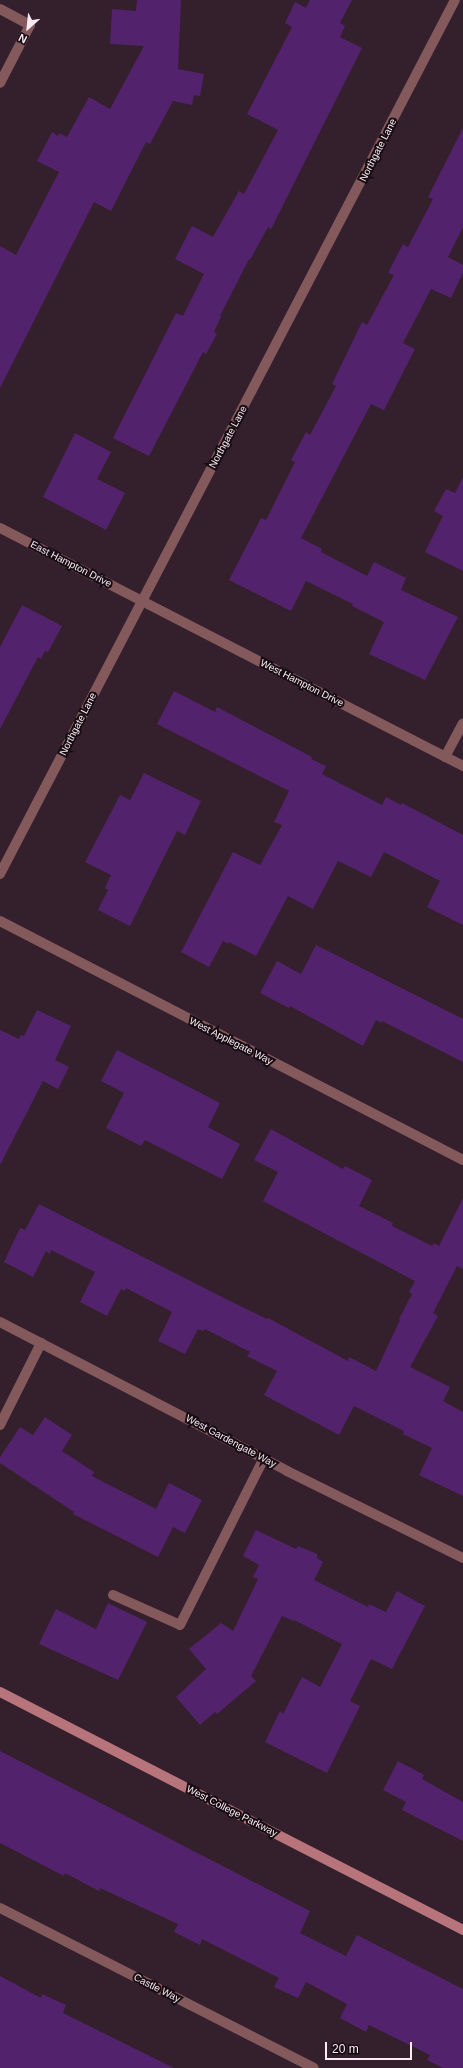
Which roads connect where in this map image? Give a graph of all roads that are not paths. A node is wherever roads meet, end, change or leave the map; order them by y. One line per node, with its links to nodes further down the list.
1 (455, 0): 5 (street, Northgate Lane)
2 (0, 9): 3 (street)
3 (0, 83)
4 (0, 528): 5 (street, East Hampton Drive)
5 (142, 600): 7 (street, West Hampton Drive); 9 (street, Northgate Lane)
6 (463, 723): 7 (street)
7 (445, 757): 8 (street, West Hampton Drive)
8 (463, 766)
9 (0, 874)
10 (0, 921): 11 (street, West Applegate Way)
11 (463, 1160)
12 (0, 1322): 13 (street, West Gardengate Way)
13 (41, 1343): 14 (street); 15 (street, West Gardengate Way)
14 (0, 1425)
15 (264, 1458): 16 (street, West Gardengate Way); 17 (street)
16 (463, 1558)
17 (113, 1595)
18 (0, 1692): 20 (main road, West College Parkway)
19 (0, 1908): 21 (street, Castle Way)
20 (463, 1930)
21 (314, 2068)

